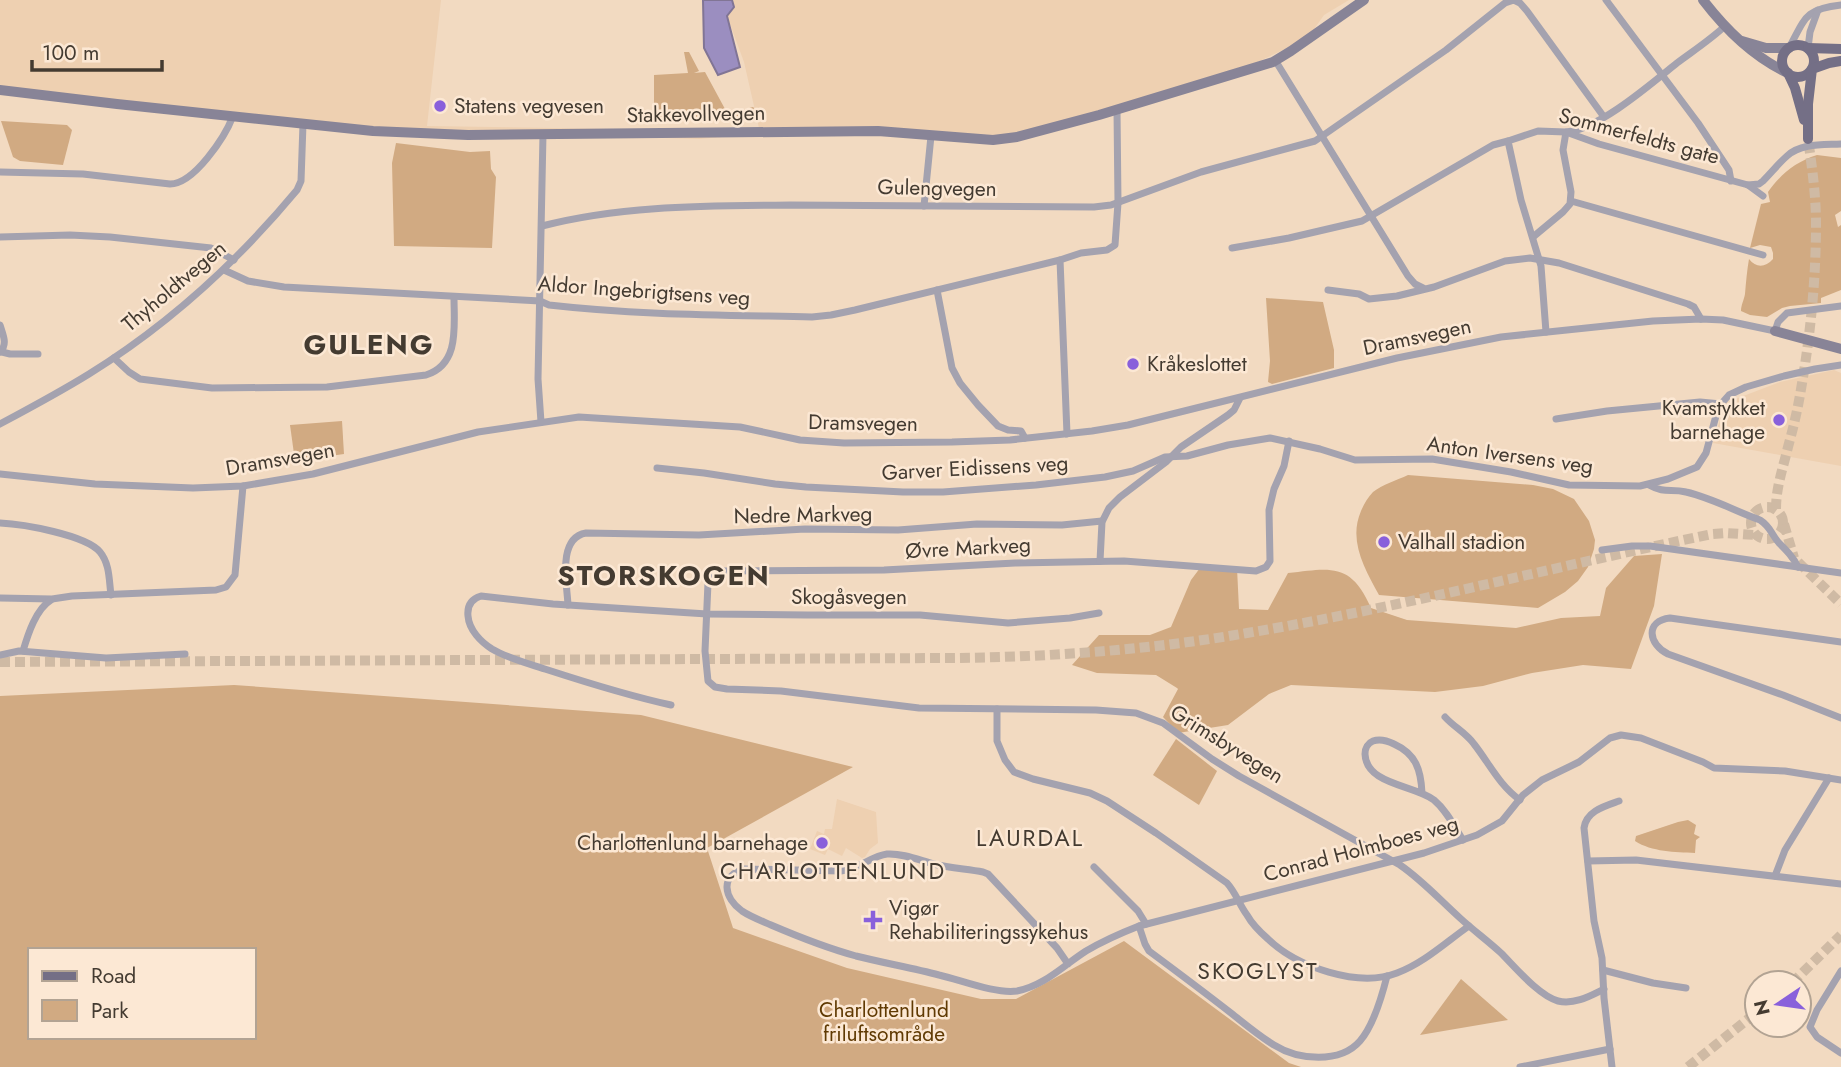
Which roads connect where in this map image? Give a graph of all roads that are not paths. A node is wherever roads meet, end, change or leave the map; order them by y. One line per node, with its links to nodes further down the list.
1 (1364, 0): 11 (street, Stakkevollvegen)
2 (1606, 0): 15 (street)
3 (1703, 0): 6 (street)
4 (1841, 5): 5 (street)
5 (1818, 10): 8 (street); 9 (street)
6 (1725, 26): 7 (street); 15 (street)
7 (1741, 40): 8 (street); 14 (street)
8 (1789, 48): 9 (main road); 14 (main road)
9 (1808, 48): 10 (main road); 13 (main road)
10 (1841, 49)
11 (1275, 60): 17 (street, Stakkevollvegen); 23 (street)
12 (1841, 61): 13 (main road)
13 (1812, 69): 14 (main road); 14 (main road)
14 (1788, 73)
15 (1662, 75): 19 (street); 28 (street)
16 (0, 90): 18 (street, Stakkevollvegen)
17 (1117, 110): 24 (street, Stakkevollvegen); 32 (street)
18 (233, 116): 20 (street, Stakkevollvegen); 27 (street)
19 (1604, 117): 21 (street); 23 (street, Gulengvegen)
20 (303, 124): 22 (street, Stakkevollvegen); 41 (street, Thyholdtvegen)
21 (1566, 132): 25 (street, Sommerfeldts gate); 28 (street, Sommerfeldts gate); 31 (street)
22 (543, 134): 24 (street, Stakkevollvegen); 35 (street)
23 (1322, 135): 32 (street, Gulengvegen); 34 (street)
24 (930, 136): 33 (street)
25 (1508, 141): 34 (street, Sommerfeldts gate); 37 (street)
26 (1841, 144): 29 (street)
27 (0, 172)
28 (1731, 181): 29 (street, Sommerfeldts gate)
29 (1748, 186): 30 (street, Sommerfeldts gate)
30 (1763, 196)
31 (1571, 201): 37 (street); 39 (street)
32 (1118, 203): 33 (street, Gulengvegen); 42 (street, Aldor Ingebrigtsens veg)
33 (923, 206): 35 (street, Gulengvegen)
34 (1371, 216): 38 (street, Sommerfeldts gate); 44 (street)
35 (542, 226): 48 (street)
36 (0, 237): 41 (street)
37 (1533, 237): 40 (street)
38 (1232, 248)
39 (1763, 255)
40 (1539, 259): 44 (street); 50 (street); 53 (street)
41 (234, 260): 43 (street, Thyholdtvegen)
42 (1060, 260): 45 (street, Aldor Ingebrigtsens veg); 64 (street)
43 (223, 270): 47 (street, Aldor Ingebrigtsens veg); 57 (street, Thyholdtvegen)
44 (1424, 288): 46 (street)
45 (937, 290): 48 (street, Aldor Ingebrigtsens veg); 65 (street)
46 (1328, 290)
47 (454, 297): 48 (street, Aldor Ingebrigtsens veg); 57 (street)
48 (540, 301): 62 (street)
49 (1841, 306): 52 (street)
50 (1701, 319): 52 (street, Dramsvegen); 53 (street, Dramsvegen)
51 (0, 325): 55 (street)
52 (1775, 331): 54 (street)
53 (1546, 332): 59 (street, Dramsvegen)
54 (1841, 349)
55 (1, 352): 56 (street)
56 (38, 354)
57 (114, 358): 63 (street, Thyholdtvegen)
58 (1841, 366): 60 (street)
59 (1240, 398): 64 (street, Dramsvegen); 67 (street)
60 (1721, 404): 61 (street); 70 (street, Anton Iversens veg)
61 (1556, 419)
62 (541, 422): 65 (street, Dramsvegen); 71 (street, Dramsvegen)
63 (0, 424)
64 (1067, 434): 65 (street, Dramsvegen)
65 (1025, 438)
66 (1289, 441): 67 (street, Garver Eidissens veg); 70 (street, Anton Iversens veg); 75 (street, Øvre Markveg)
67 (1172, 457): 68 (street, Garver Eidissens veg); 72 (street)
68 (657, 468)
69 (0, 474): 71 (street, Dramsvegen)
70 (1649, 485): 76 (street)
71 (243, 486): 78 (street)
72 (1102, 521): 75 (street); 81 (street, Nedre Markveg)
73 (0, 523): 78 (street)
74 (1602, 550): 76 (street)
75 (1100, 561): 83 (street, Øvre Markveg)
76 (1798, 567): 77 (street)
77 (1841, 573)
78 (111, 595): 80 (street)
79 (0, 598): 80 (street)
80 (52, 599): 85 (street)
81 (568, 605): 83 (street, Skogåsvegen); 88 (street, Skogåsvegen)
82 (1099, 613): 83 (street, Skogåsvegen)
83 (708, 614): 89 (street, Grimsbyvegen)
84 (1841, 642): 91 (street)
85 (23, 651): 86 (street); 87 (street)
86 (185, 654)
87 (0, 655)
88 (671, 705)
89 (997, 709): 98 (street, Grimsbyvegen); 103 (street)
90 (1445, 717): 95 (street)
91 (1841, 718)
92 (1829, 778): 93 (street, Conrad Holmboes veg); 95 (street, Conrad Holmboes veg); 101 (street)
93 (1841, 780)
94 (1422, 793): 94 (street); 97 (street)
95 (1520, 800): 97 (street, Conrad Holmboes veg)
96 (1619, 801): 99 (street)
97 (1463, 840): 98 (street, Conrad Holmboes veg)
98 (1391, 860): 103 (street, Conrad Holmboes veg); 105 (street, Grimsbyvegen)
99 (1588, 860): 101 (street); 107 (street)
100 (1094, 867): 104 (street)
101 (1775, 876): 102 (street)
102 (1841, 884)
103 (1239, 901): 104 (street, Conrad Holmboes veg); 109 (street)
104 (1142, 925): 106 (street, Conrad Holmboes veg); 109 (street)
105 (1469, 926): 109 (street); 111 (street, Grimsbyvegen)
106 (1068, 964): 106 (street, Conrad Holmboes veg)
107 (1603, 970): 110 (street); 111 (street)
108 (1841, 971): 113 (street)
109 (1387, 976)
110 (1686, 988)
111 (1604, 989): 112 (street)
112 (1610, 1049): 114 (street); 115 (street)
113 (1841, 1053)
114 (1520, 1067)
115 (1612, 1067)

